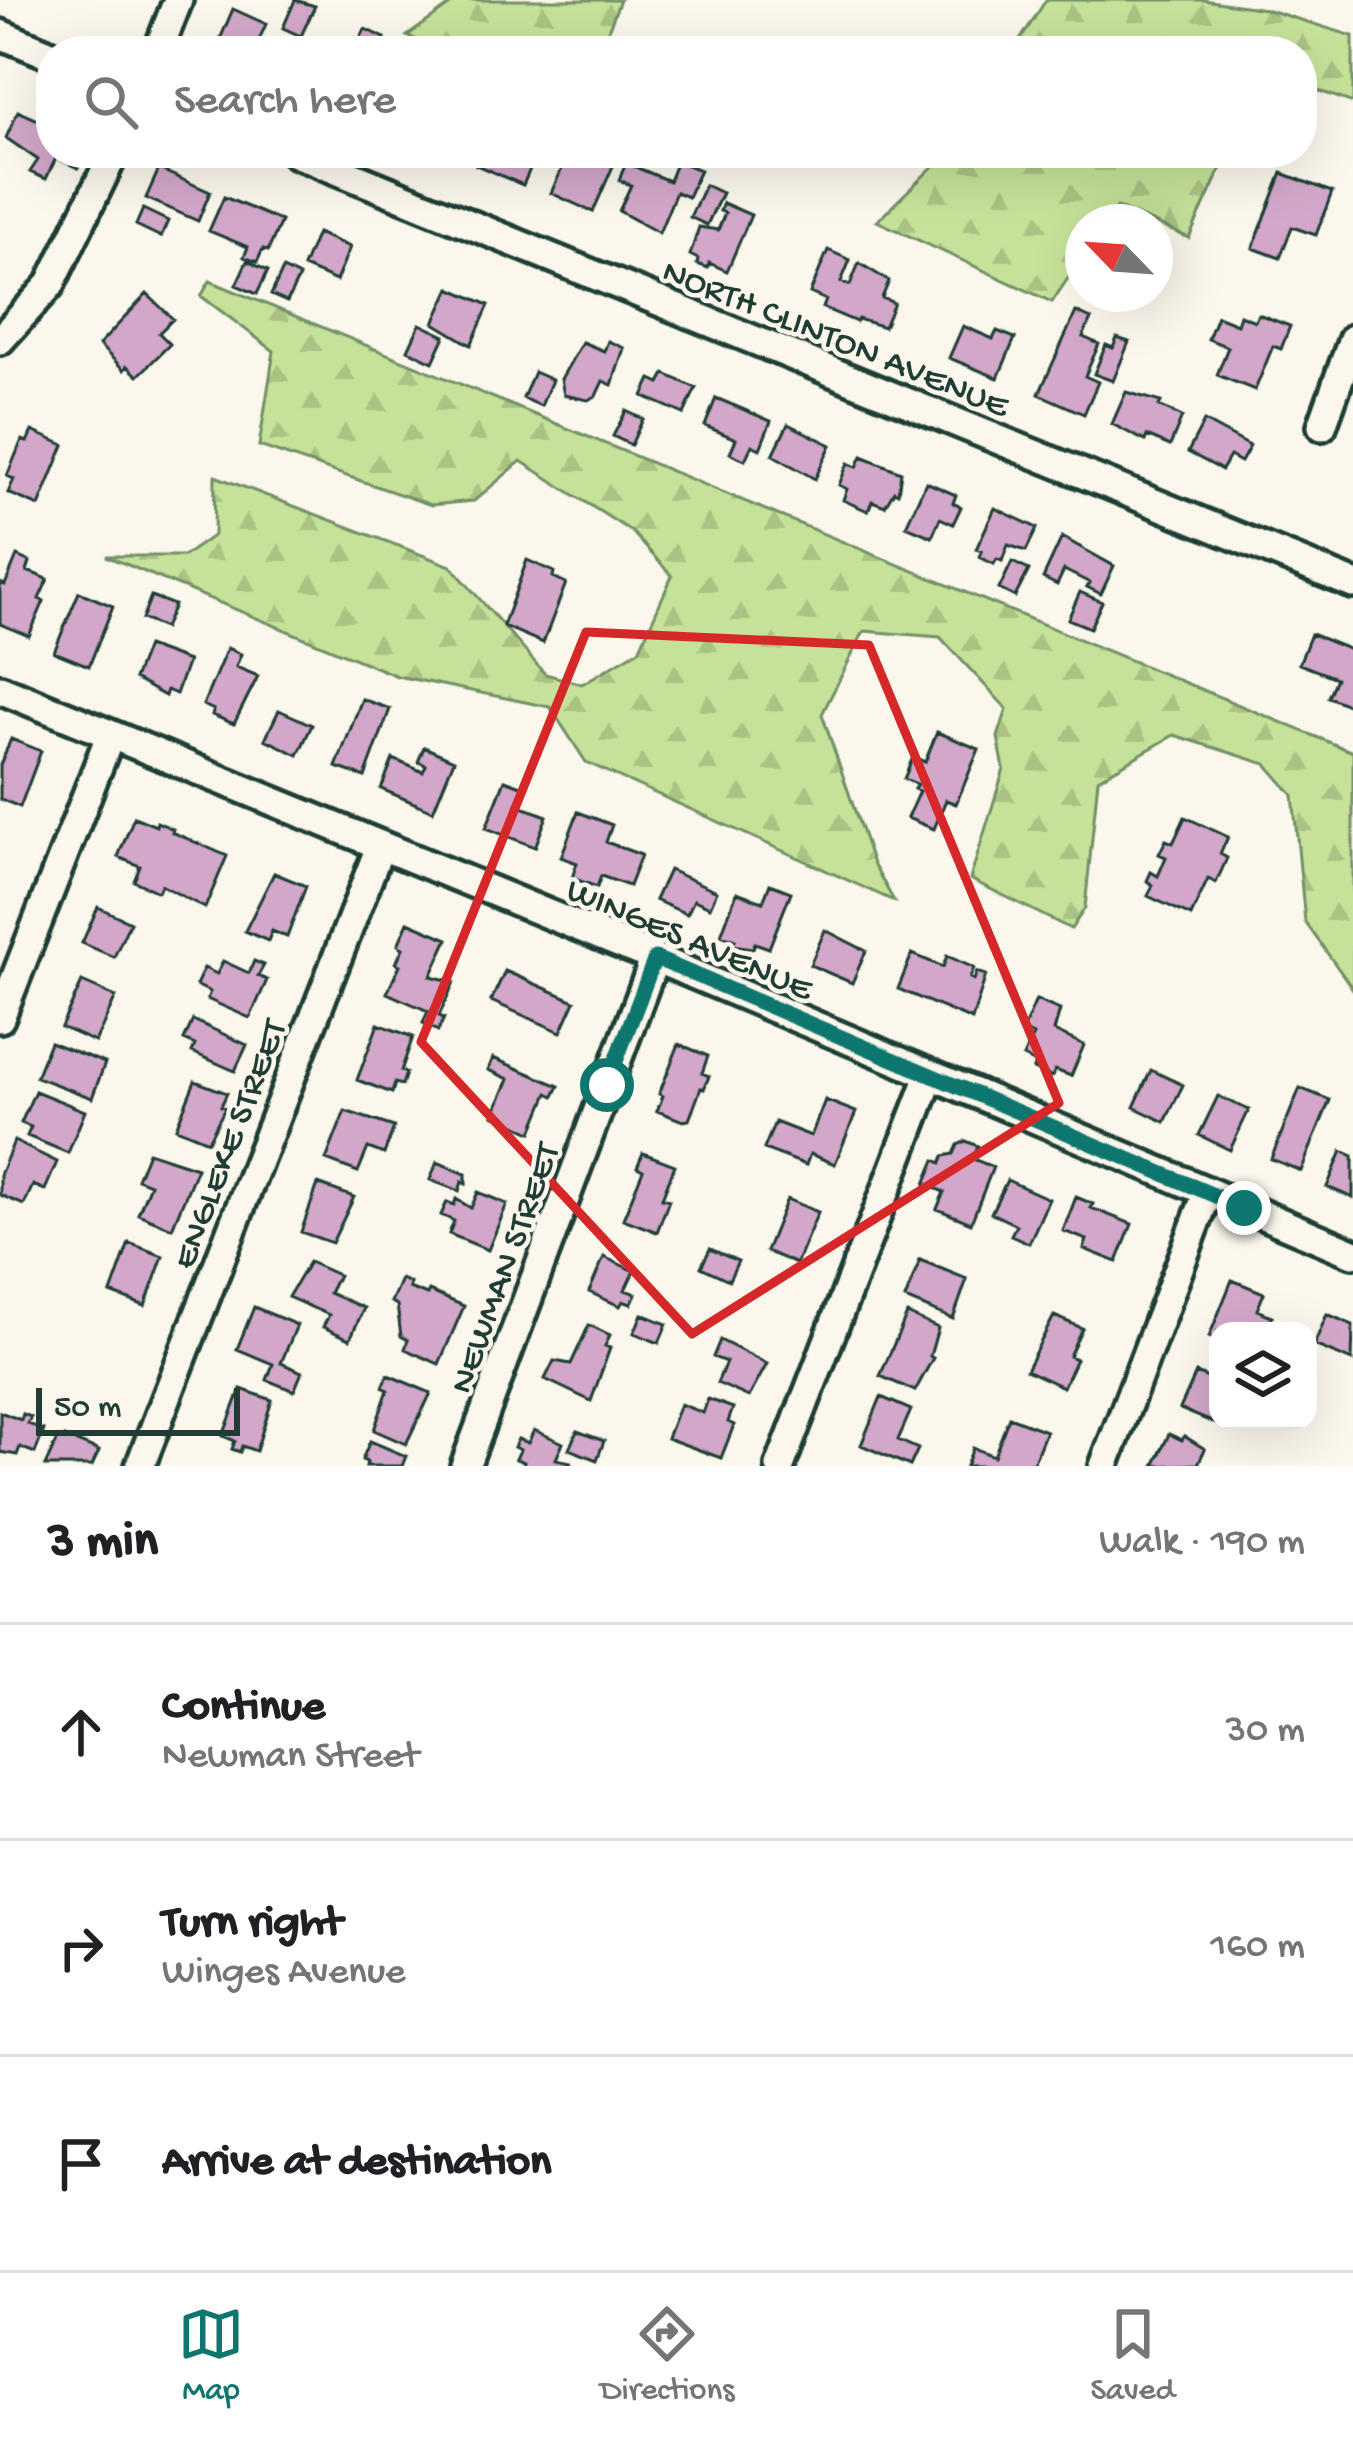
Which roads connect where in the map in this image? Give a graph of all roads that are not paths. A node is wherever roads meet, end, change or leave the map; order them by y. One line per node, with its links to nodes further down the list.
1 (178, 0): 3 (street)
2 (0, 34): 4 (street)
3 (164, 36)
4 (36, 49)
5 (107, 168): 8 (street)
6 (332, 168): 10 (street, NORTH CLINTON AVENUE)
7 (1353, 339): 9 (street)
8 (0, 340)
9 (1322, 426)
10 (1353, 584)
11 (0, 689): 12 (street, WINGES AVENUE)
12 (110, 736): 13 (street, WINGES AVENUE); 15 (street)
13 (380, 847): 14 (street, WINGES AVENUE); 19 (street, ENGLEKE STREET)
14 (655, 958): 16 (street, WINGES AVENUE); 20 (street, NEWMAN STREET)
15 (0, 1018)
16 (930, 1076): 17 (street, WINGES AVENUE); 21 (street)
17 (1207, 1193): 18 (street, WINGES AVENUE); 22 (street)
18 (1353, 1253)
19 (140, 1466)
20 (465, 1466)
21 (781, 1466)
22 (1104, 1466)

